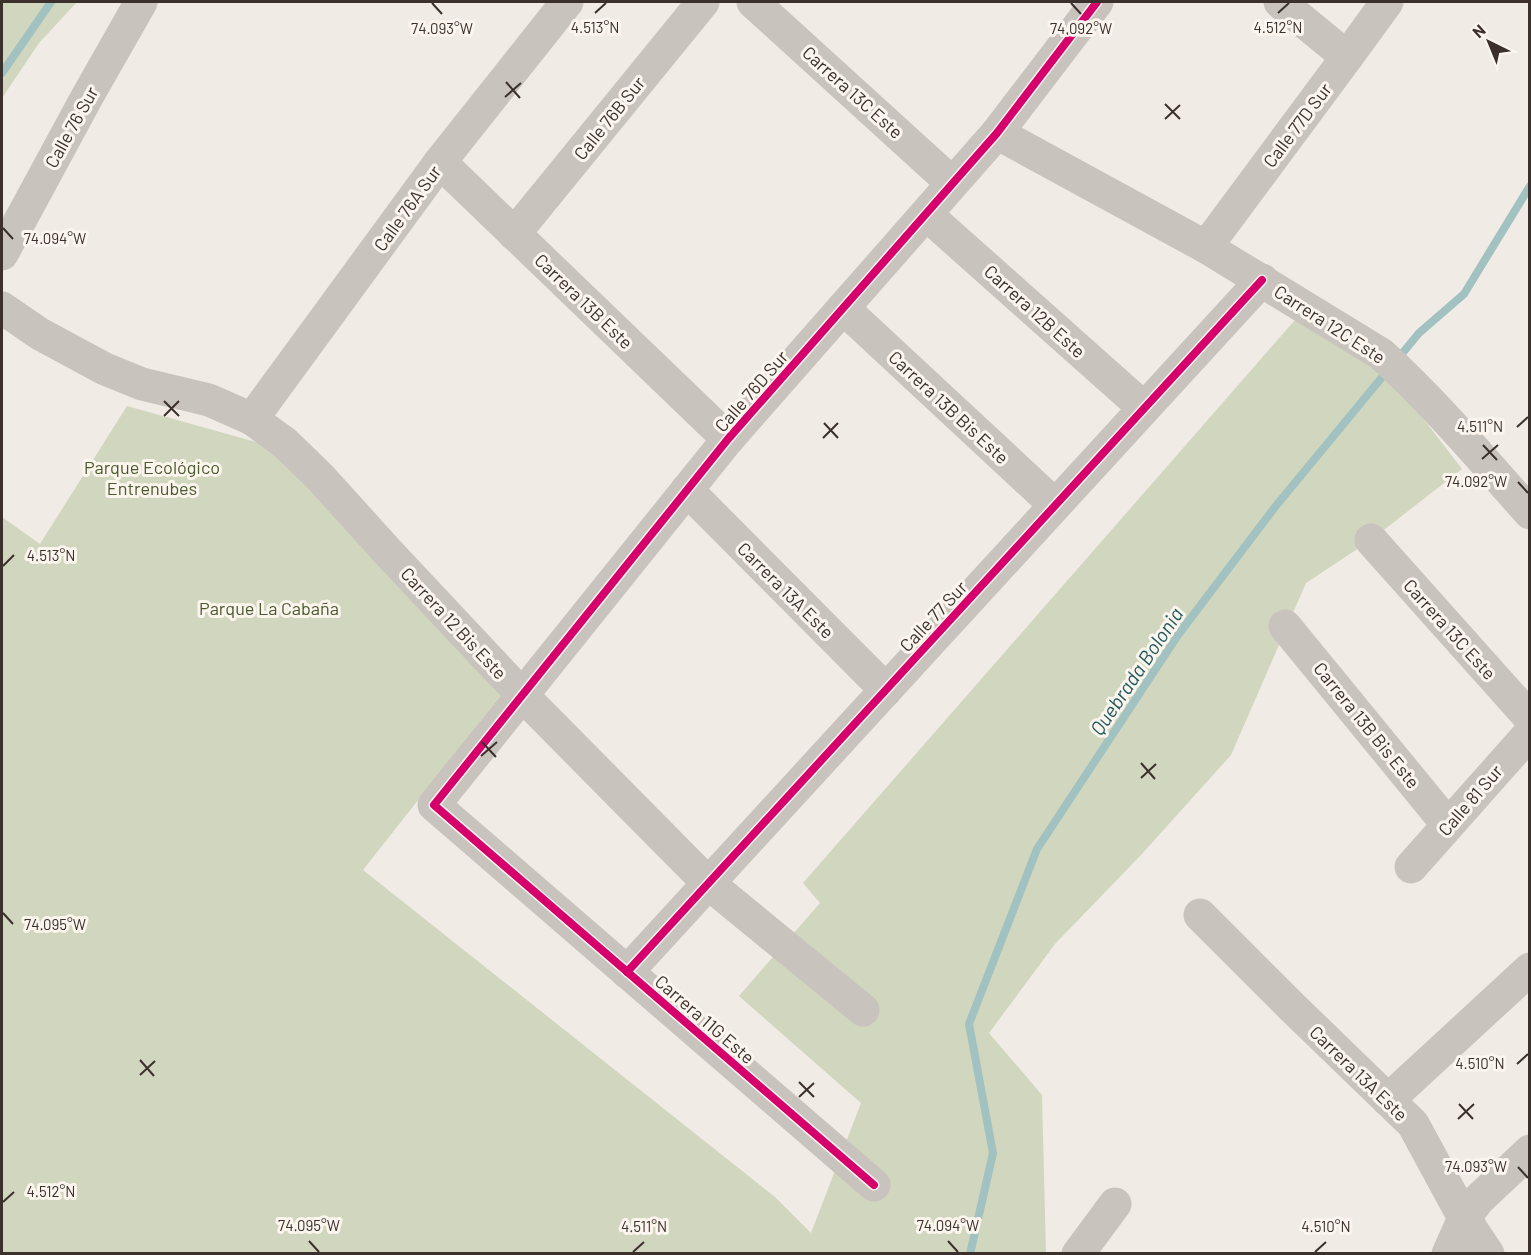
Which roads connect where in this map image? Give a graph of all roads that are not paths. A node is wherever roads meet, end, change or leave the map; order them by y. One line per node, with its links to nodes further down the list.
1 (141, 2): 15 (street, Calle 76 Sur)
2 (567, 2): 10 (street, Calle 76A Sur)
3 (703, 2): 13 (street, Calle 76B Sur)
4 (753, 2): 11 (street, Carrera 13C Este)
5 (1097, 2): 9 (street, Calle 76D Sur)
6 (1280, 2): 8 (street)
7 (1387, 2): 8 (street, Calle 77D Sur)
8 (1347, 57): 14 (street, Calle 77D Sur)
9 (997, 133): 11 (street, Calle 76D Sur); 14 (street, Carrera 12C Este)
10 (440, 162): 13 (street, Carrera 13B Este); 20 (street, Calle 76A Sur)
11 (952, 183): 12 (street, Calle 76D Sur)
12 (926, 213): 18 (street, Calle 76D Sur); 19 (street, Carrera 12B Este)
13 (514, 234): 21 (street, Carrera 13B Este)
14 (1206, 247): 16 (street, Carrera 12C Este)
15 (2, 254)
16 (1262, 280): 19 (street, Calle 77 Sur); 24 (street, Carrera 12C Este)
17 (2, 308): 20 (street, Carrera 12 Bis Este)
18 (843, 308): 21 (street, Calle 76D Sur); 23 (street, Carrera 13B Bis Este)
19 (1144, 408): 23 (street, Calle 77 Sur)
20 (252, 419): 28 (street, Carrera 12 Bis Este)
21 (728, 439): 22 (street, Calle 76D Sur)
22 (687, 490): 27 (street, Carrera 13A Este); 28 (street, Calle 76D Sur)
23 (1055, 505): 27 (street, Calle 77 Sur)
24 (1530, 513)
25 (1371, 540): 29 (street, Carrera 13C Este)
26 (1285, 626): 32 (street, Carrera 13B Bis Este)
27 (886, 690): 34 (street, Calle 77 Sur)
28 (523, 696): 31 (street, Calle 76D Sur); 34 (street, Carrera 12 Bis Este)
29 (1530, 718)
30 (1530, 733): 32 (street, Calle 81 Sur)
31 (434, 806): 37 (street, Carrera 11G Este)
32 (1448, 825): 33 (street, Calle 81 Sur)
33 (1411, 867)
34 (708, 883): 37 (street, Calle 77 Sur); 38 (street, Carrera 12 Bis Este)
35 (1200, 915): 39 (street, Carrera 13A Este)
36 (1530, 969): 39 (street)
37 (627, 972): 41 (street, Carrera 11G Este)
38 (863, 1010)
39 (1388, 1100): 43 (street, Carrera 13A Este)
40 (1530, 1151): 43 (street)
41 (874, 1185)
42 (1115, 1204): 44 (street)
43 (1464, 1218): 45 (street); 46 (street, Carrera 13A Este)
44 (1078, 1254)
45 (1448, 1254)
46 (1488, 1254)

